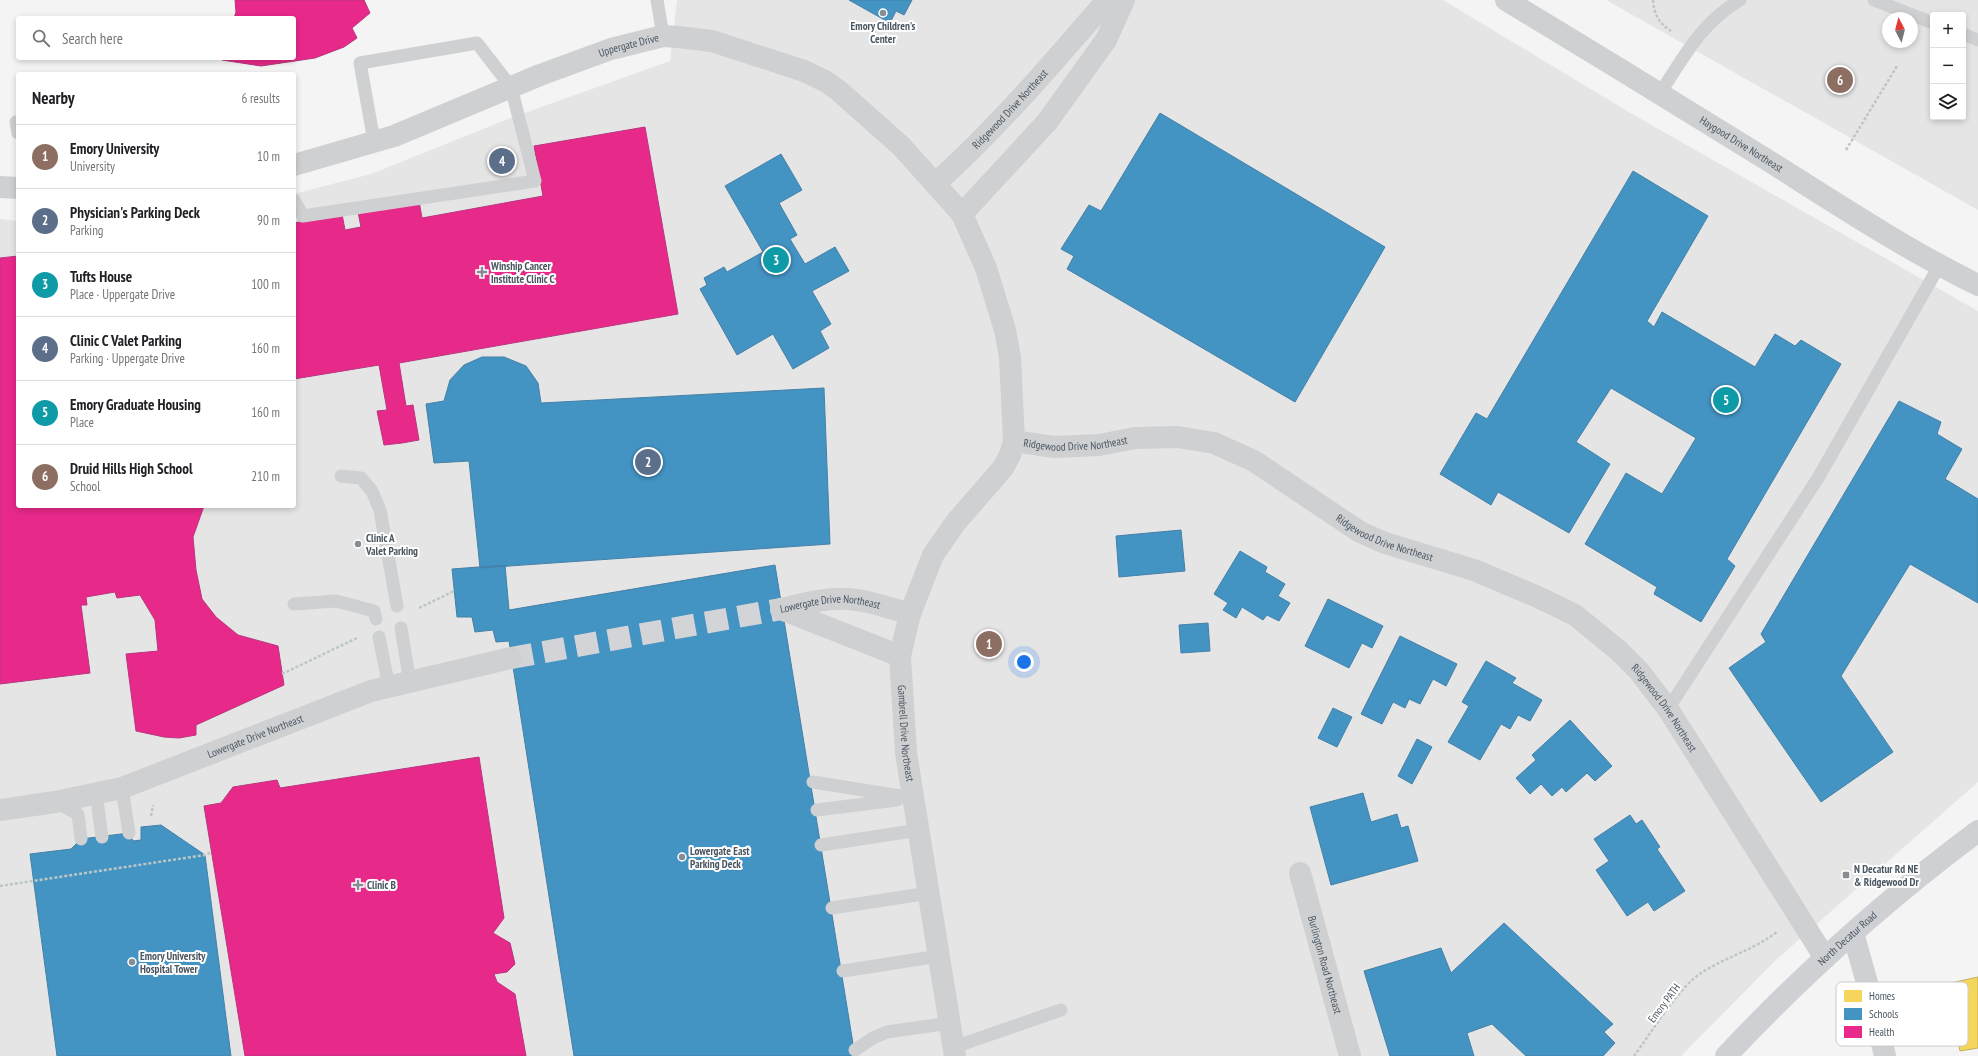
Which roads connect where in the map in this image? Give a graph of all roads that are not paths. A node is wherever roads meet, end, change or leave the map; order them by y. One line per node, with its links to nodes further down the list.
1 (657, 0): 9 (lane)
2 (1106, 0): 15 (street, Ridgewood Drive Northeast)
3 (1124, 0): 19 (street)
4 (1506, 0): 12 (street, Haygood Drive Northeast)
5 (1740, 0): 12 (lane)
6 (1874, 0): 7 (lane)
7 (1930, 22)
8 (1966, 35): 10 (lane)
9 (663, 36): 11 (street, Uppergate Drive); 15 (street, Uppergate Drive)
10 (1978, 40)
11 (511, 87): 13 (street, Uppergate Drive); 13 (lane); 18 (lane)
12 (1660, 93): 20 (street, Haygood Drive Northeast)
13 (374, 141): 14 (street, Uppergate Drive)
14 (296, 164)
15 (935, 184): 19 (street, Ridgewood Drive Northeast)
16 (0, 187): 17 (street)
17 (16, 188)
18 (296, 204)
19 (962, 214): 22 (street, Ridgewood Drive Northeast)
20 (1939, 266): 21 (street, Haygood Drive Northeast); 34 (lane)
21 (1978, 285)
22 (1014, 441): 26 (street, Gambrell Drive Northeast); 34 (street, Ridgewood Drive Northeast)
23 (342, 476): 25 (lane)
24 (294, 604): 27 (lane)
25 (397, 606)
26 (910, 614): 30 (street, Gambrell Drive Northeast); 30 (street, Lowergate Drive Northeast)
27 (376, 619)
28 (401, 628): 32 (lane)
29 (379, 638): 33 (lane)
30 (900, 656): 38 (street, Gambrell Drive Northeast)
31 (511, 658): 32 (street, Lowergate Drive Northeast)
32 (410, 682): 33 (street, Lowergate Drive Northeast)
33 (389, 687): 36 (street, Lowergate Drive Northeast)
34 (1668, 709): 53 (street, Ridgewood Drive Northeast)
35 (813, 782): 38 (lane)
36 (122, 788): 37 (street, Lowergate Drive Northeast); 44 (lane)
37 (96, 793): 39 (street, Lowergate Drive Northeast); 45 (lane)
38 (913, 798): 41 (lane); 42 (street, Gambrell Drive Northeast)
39 (55, 802): 40 (street, Lowergate Drive Northeast); 46 (lane)
40 (0, 810)
41 (818, 810)
42 (919, 830): 47 (lane); 49 (street, Gambrell Drive Northeast)
43 (1978, 831): 51 (main road, North Decatur Road)
44 (129, 834)
45 (102, 837)
46 (81, 839)
47 (821, 845)
48 (1300, 873): 61 (street, Burlington Road Northeast)
49 (929, 893): 50 (lane); 52 (street, Gambrell Drive Northeast)
50 (832, 908)
51 (1853, 933): 53 (main road, North Decatur Road); 55 (street)
52 (939, 956): 54 (lane); 57 (street, Gambrell Drive Northeast)
53 (1825, 958): 62 (main road, North Decatur Road)
54 (843, 971)
55 (1867, 982)
56 (1062, 1010): 60 (lane)
57 (950, 1023): 59 (lane); 60 (street, Gambrell Drive Northeast)
58 (1882, 1046): 63 (street)
59 (855, 1050)
60 (954, 1051)
61 (1350, 1056)
62 (1726, 1056)
63 (1884, 1056)

